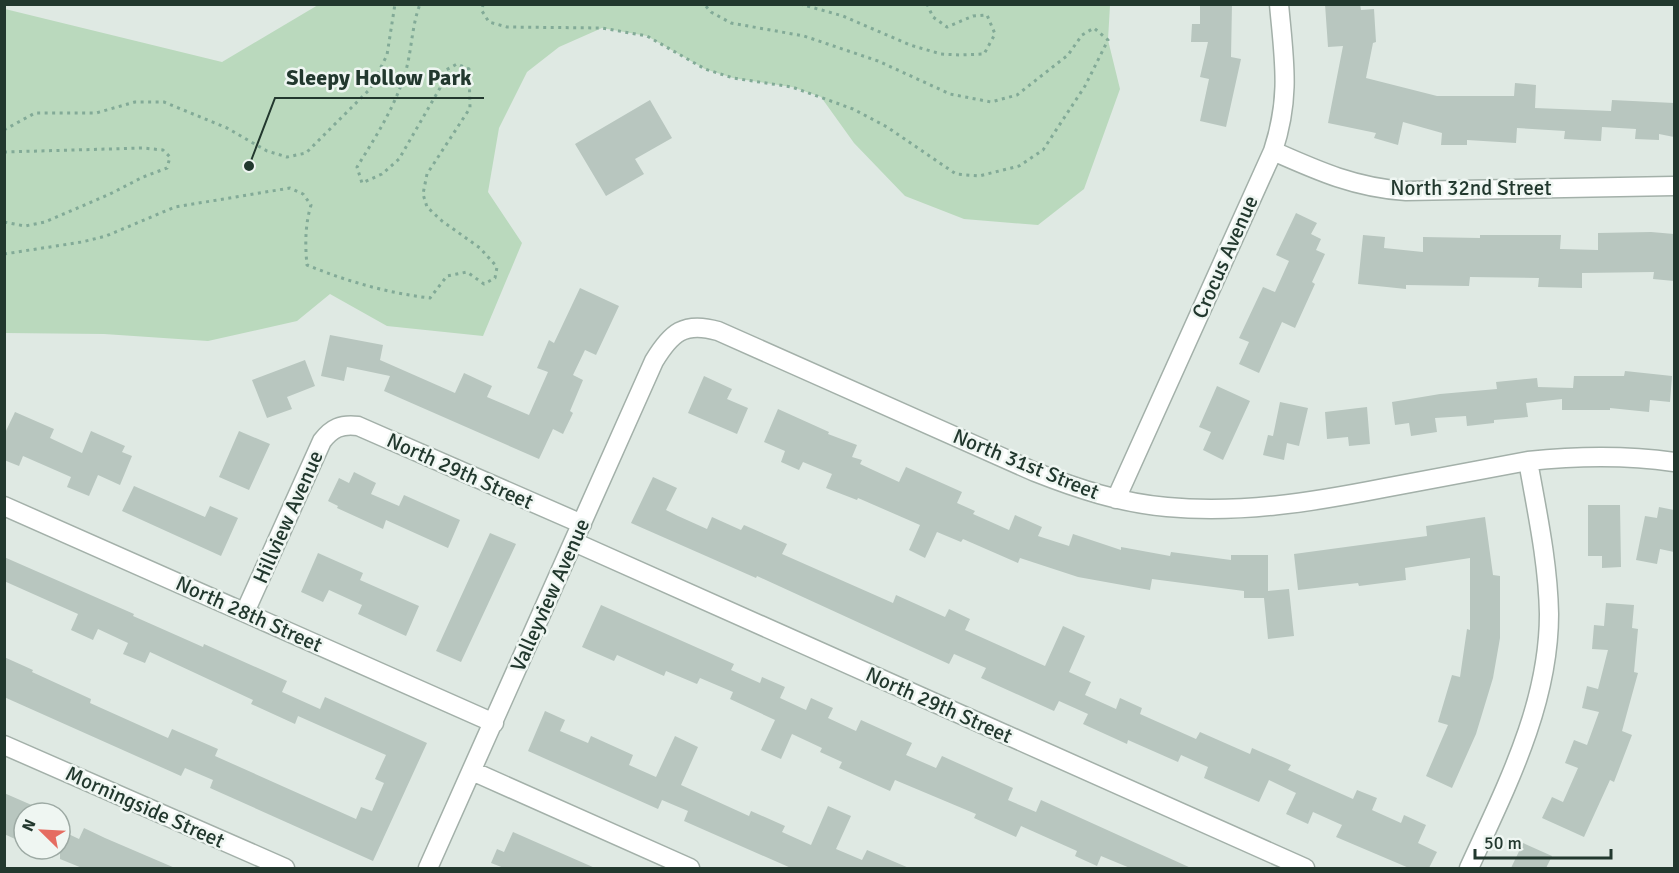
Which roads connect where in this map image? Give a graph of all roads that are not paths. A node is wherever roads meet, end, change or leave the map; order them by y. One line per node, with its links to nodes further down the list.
1 (1279, 4): 2 (street, Crocus Avenue)
2 (1274, 151): 3 (street, North 32nd Street); 8 (street, Crocus Avenue)
3 (1674, 186)
4 (683, 329): 8 (street, North 31st Street); 10 (street, Valleyview Avenue)
5 (336, 427): 10 (street, North 29th Street); 12 (street, Hillview Avenue)
6 (1528, 461): 7 (street, North 31st Street); 8 (street, North 31st Street); 20 (street)
7 (1674, 462)
8 (1116, 499)
9 (4, 506): 12 (street, North 28th Street)
10 (582, 524): 11 (street, Valleyview Avenue)
11 (574, 542): 13 (street, Valleyview Avenue); 19 (street, North 29th Street)
12 (245, 612): 13 (street, North 28th Street)
13 (494, 723): 15 (street, Valleyview Avenue)
14 (4, 745): 16 (street, Morningside Street)
15 (472, 771): 17 (street, Valleyview Avenue); 18 (street)
16 (285, 868)
17 (428, 868)
18 (690, 868)
19 (1305, 868)
20 (1469, 868)

